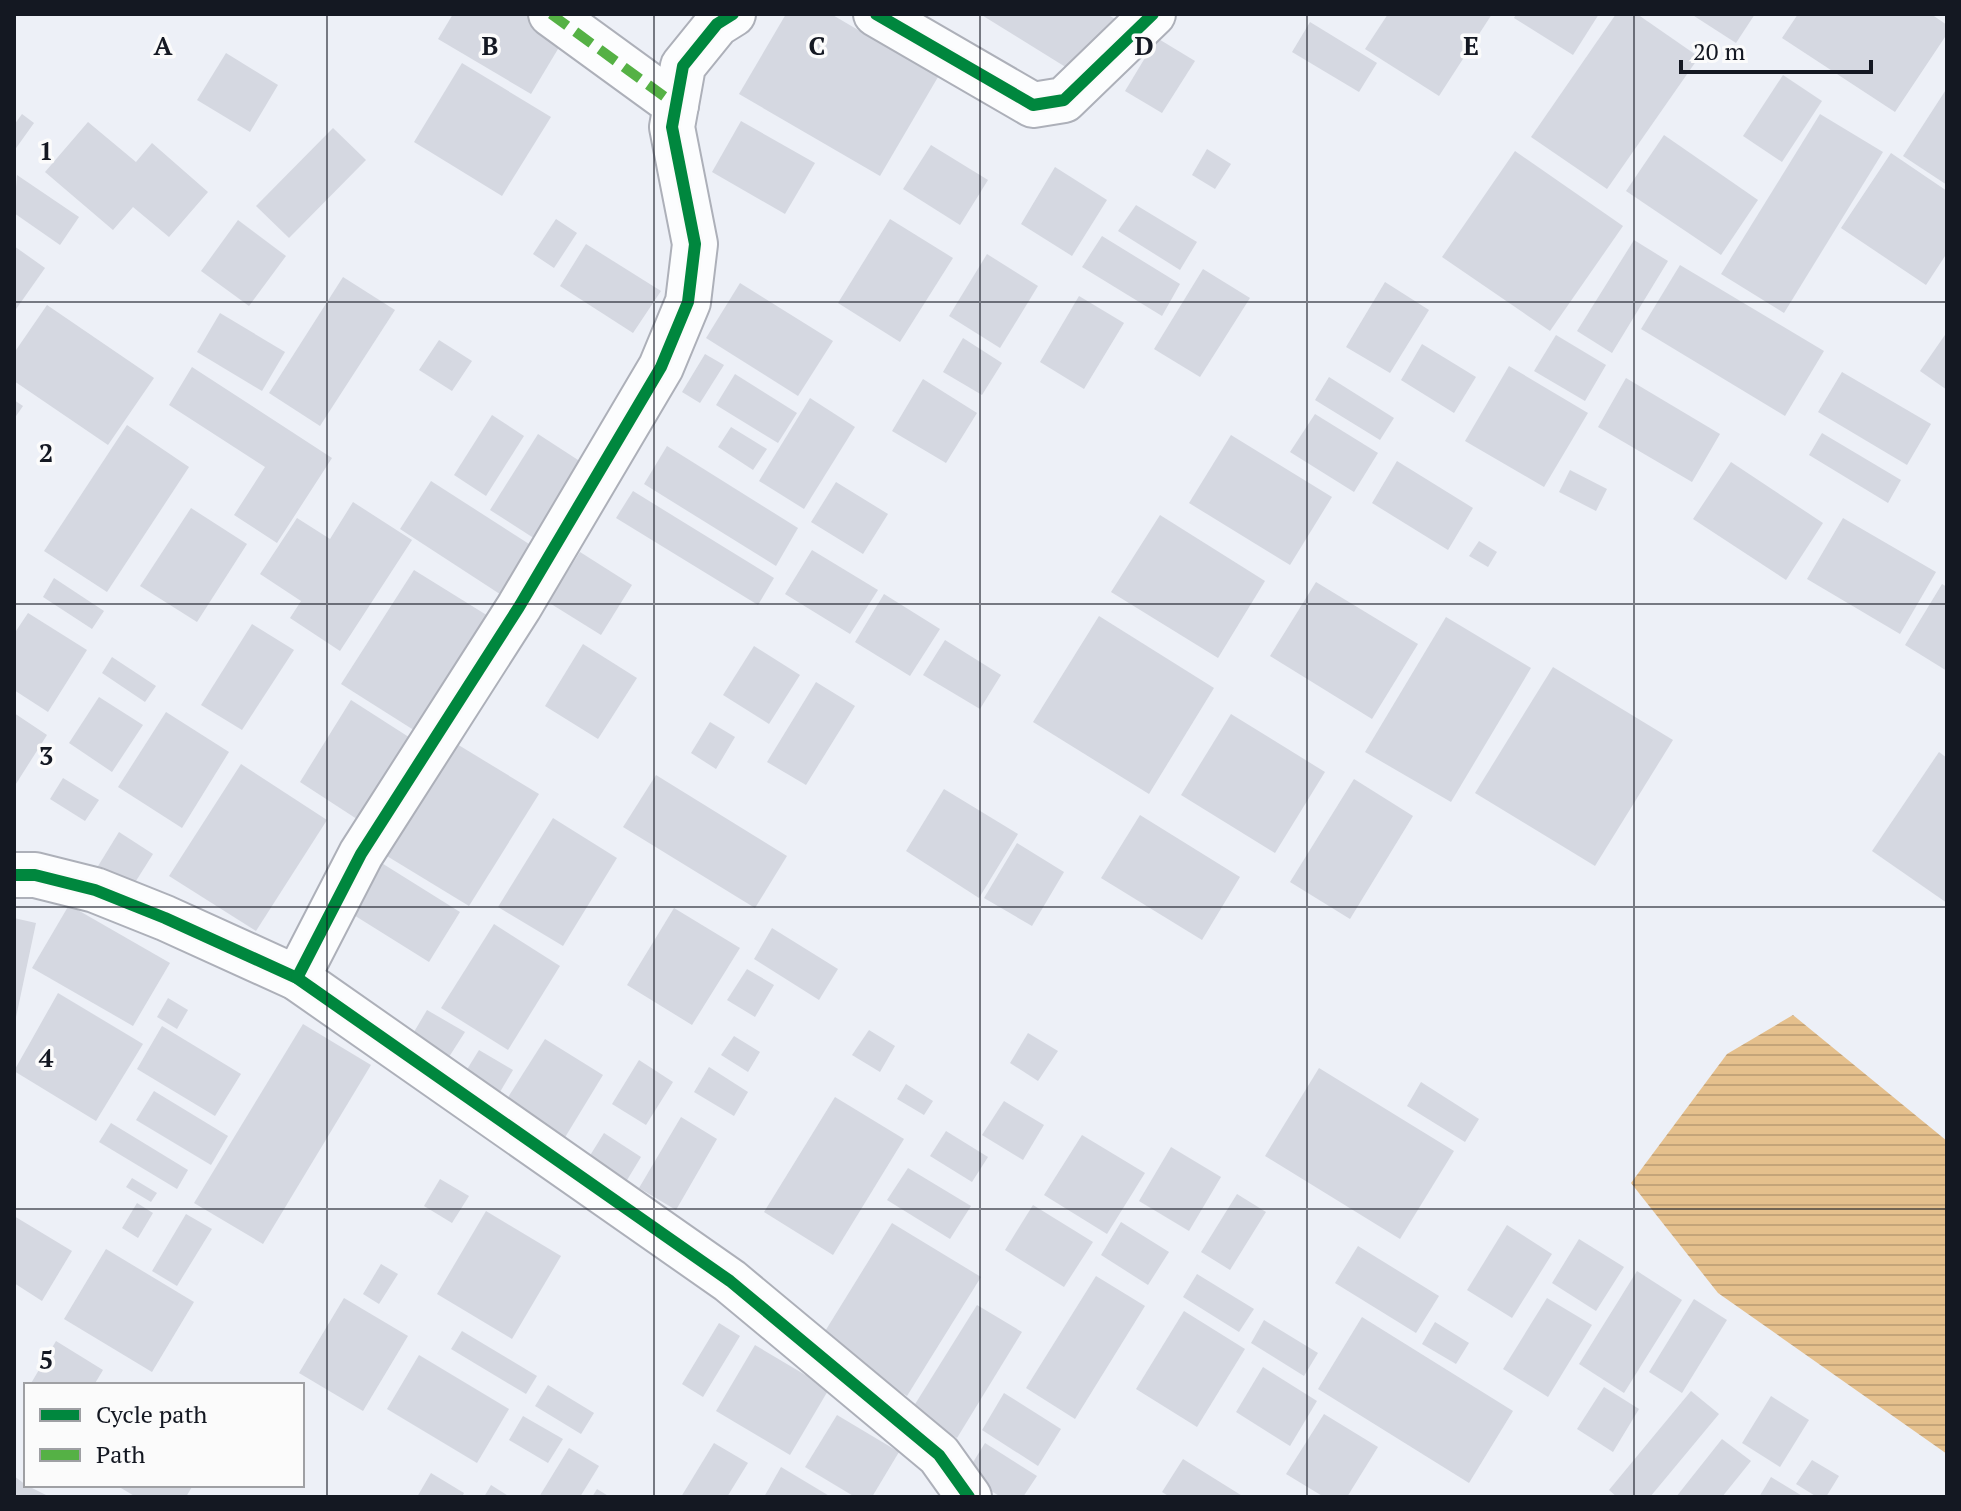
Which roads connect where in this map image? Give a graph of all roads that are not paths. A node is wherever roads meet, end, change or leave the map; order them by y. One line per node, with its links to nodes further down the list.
1 (551, 14): 5 (street)
2 (733, 14): 5 (street)
3 (876, 14): 4 (street)
4 (1153, 14)
5 (676, 105): 7 (street)
6 (14, 875): 7 (street)
7 (297, 978): 8 (street)
8 (969, 1497)

